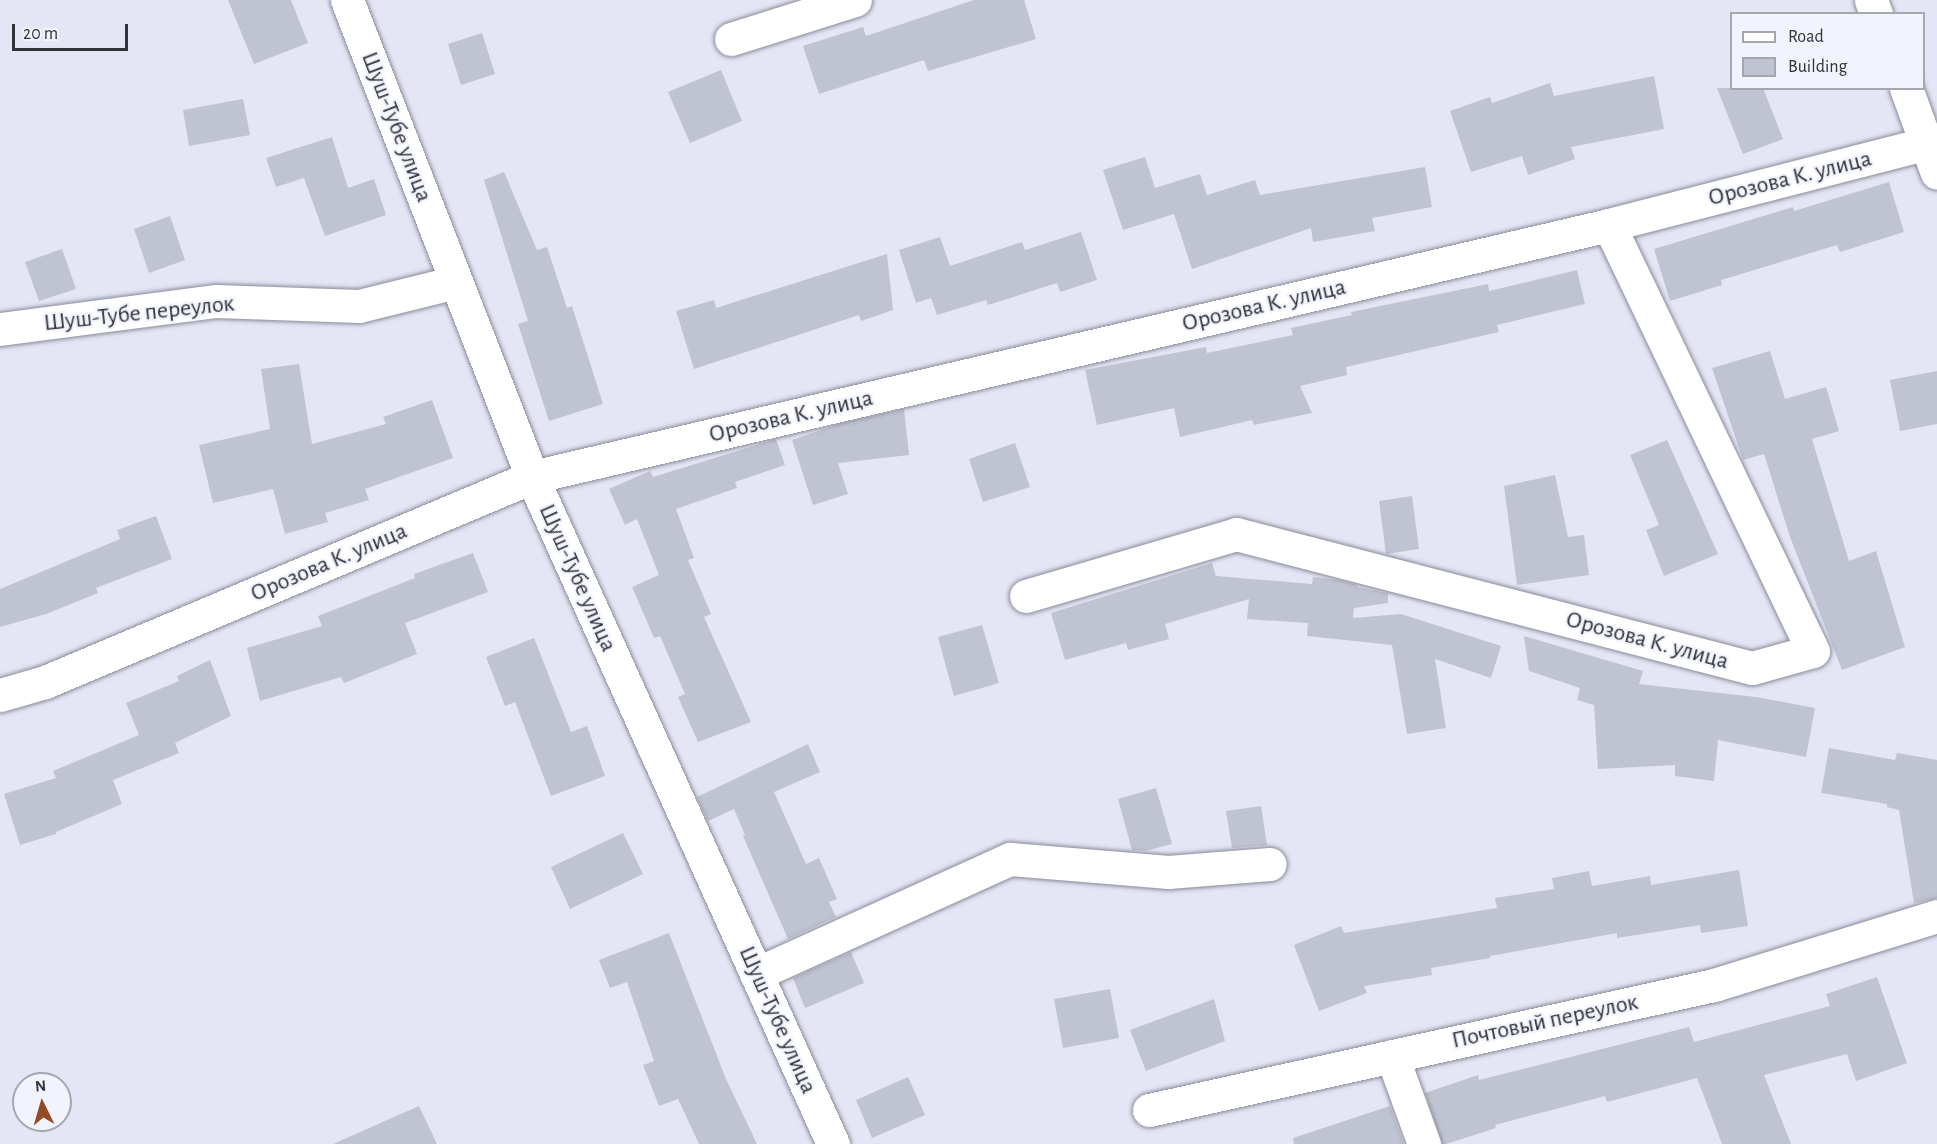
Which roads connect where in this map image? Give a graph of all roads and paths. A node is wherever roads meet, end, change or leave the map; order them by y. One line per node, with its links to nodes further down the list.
1 (347, 0): 7 (street, Шуш-Тубе улица)
2 (855, 0): 3 (street)
3 (730, 39)
4 (1907, 90): 5 (street)
5 (1934, 152): 6 (street, Орозова К. улица)
6 (1609, 225): 9 (street, Орозова К. улица); 10 (street, Орозова К. улица)
7 (456, 282): 8 (street, Шуш-Тубе переулок); 9 (street, Шуш-Тубе улица)
8 (0, 329)
9 (532, 477): 11 (street, Орозова К. улица); 14 (street, Шуш-Тубе улица)
10 (1026, 596)
11 (0, 695)
12 (1270, 864): 14 (street)
13 (1937, 916): 15 (street, Почтовый переулок)
14 (756, 974): 17 (street, Шуш-Тубе улица)
15 (1392, 1056): 16 (street, Почтовый переулок); 18 (street)
16 (1149, 1110)
17 (833, 1144)
18 (1424, 1144)

